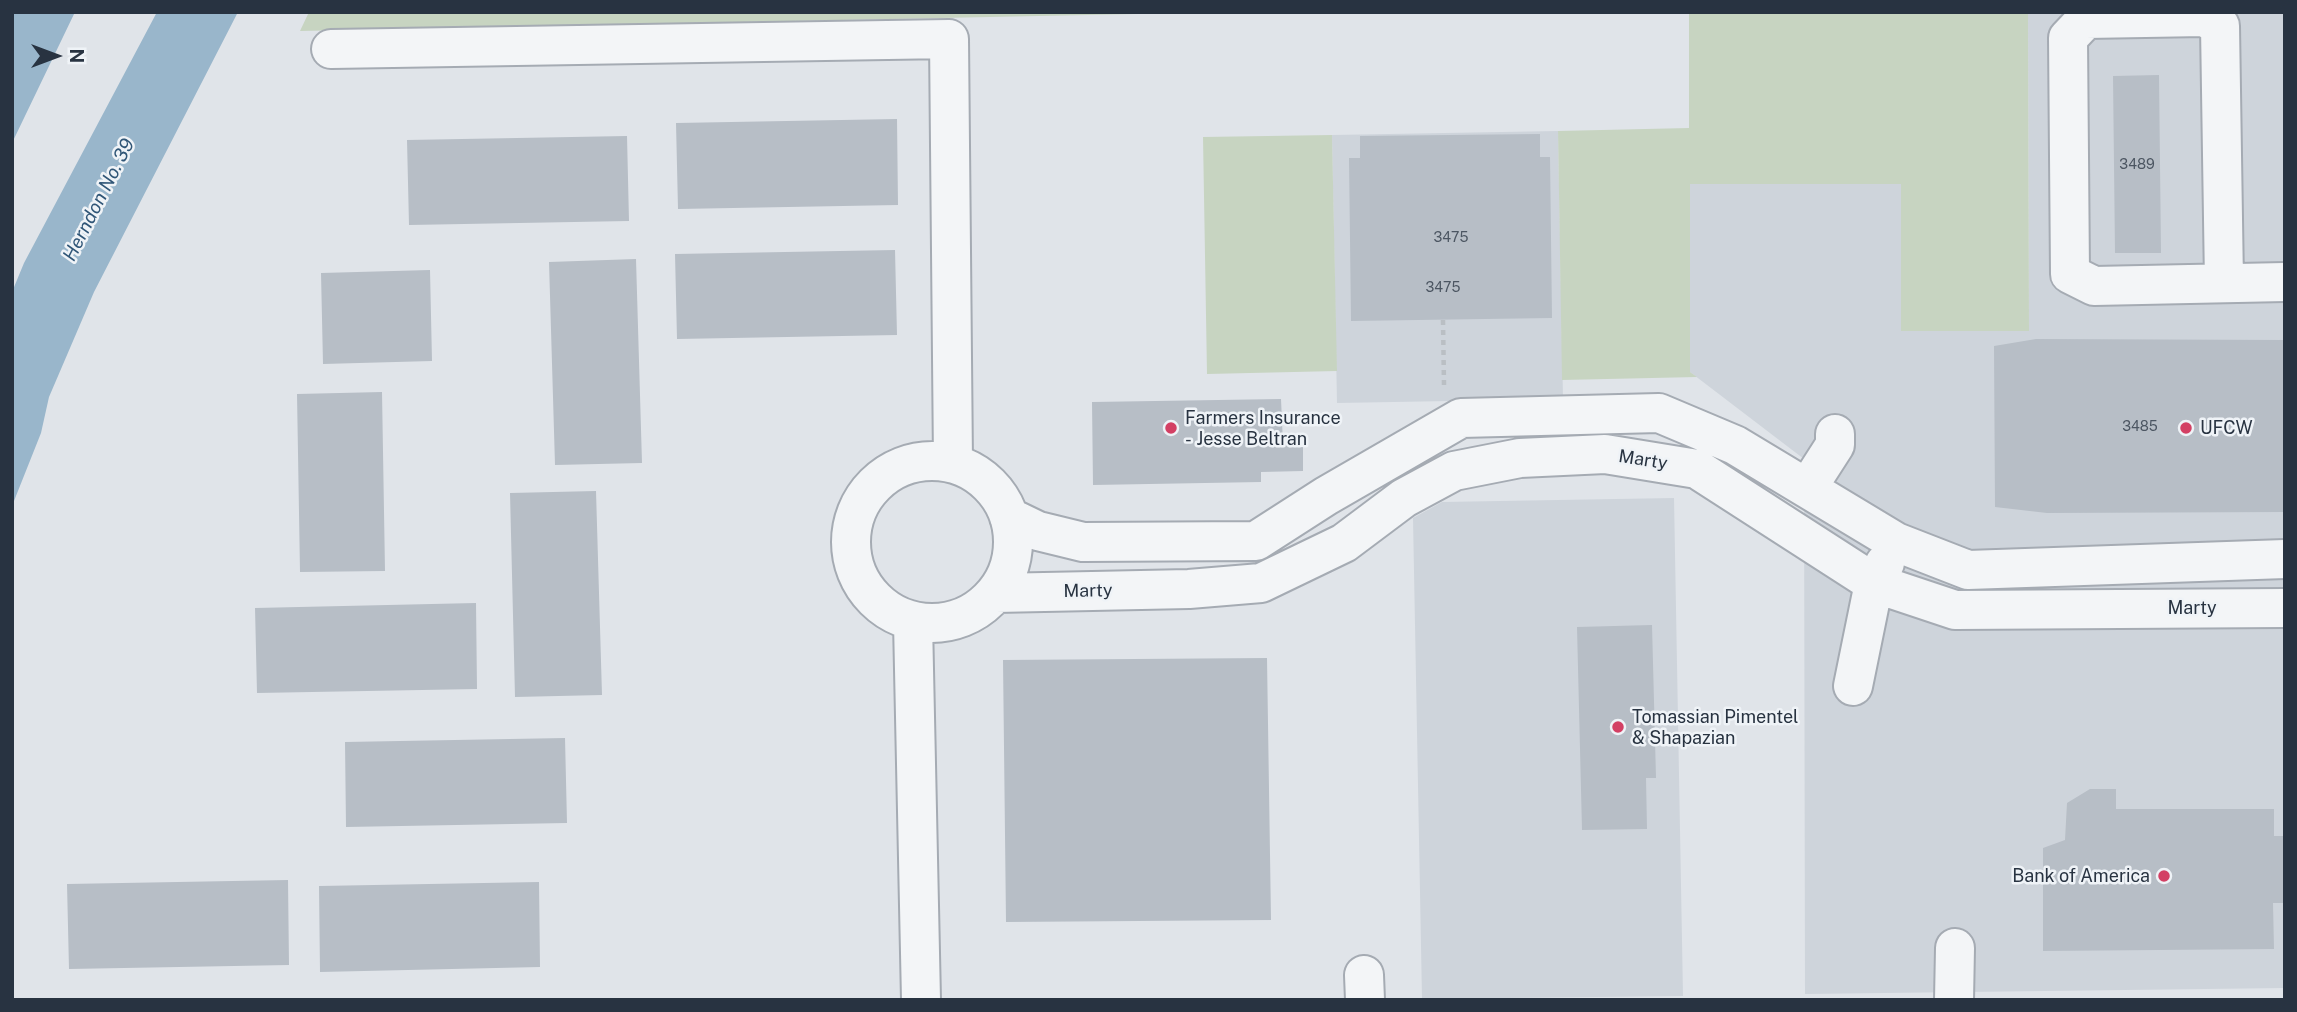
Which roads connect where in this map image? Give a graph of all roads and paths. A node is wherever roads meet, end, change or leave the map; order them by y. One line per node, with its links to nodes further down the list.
1 (331, 49): 7 (lane)
2 (2285, 282): 3 (lane)
3 (2224, 283): 3 (lane)
4 (1443, 320): 5 (path)
5 (1445, 428): 8 (lane); 9 (lane)
6 (1835, 434): 8 (lane)
7 (953, 463): 10 (lane); 17 (lane)
8 (1808, 486): 11 (lane)
9 (1326, 496): 10 (lane); 12 (lane)
10 (1009, 517): 15 (lane)
11 (1896, 542): 13 (lane); 14 (lane)
12 (1349, 559): 14 (lane, Marty); 15 (lane, Marty)
13 (2285, 559)
14 (1874, 583): 16 (lane, Marty); 18 (lane)
15 (996, 593): 17 (lane)
16 (2285, 608)
17 (914, 622): 20 (lane)
18 (1853, 686)
19 (1955, 948): 21 (lane)
20 (921, 1000)
21 (1954, 1000)

